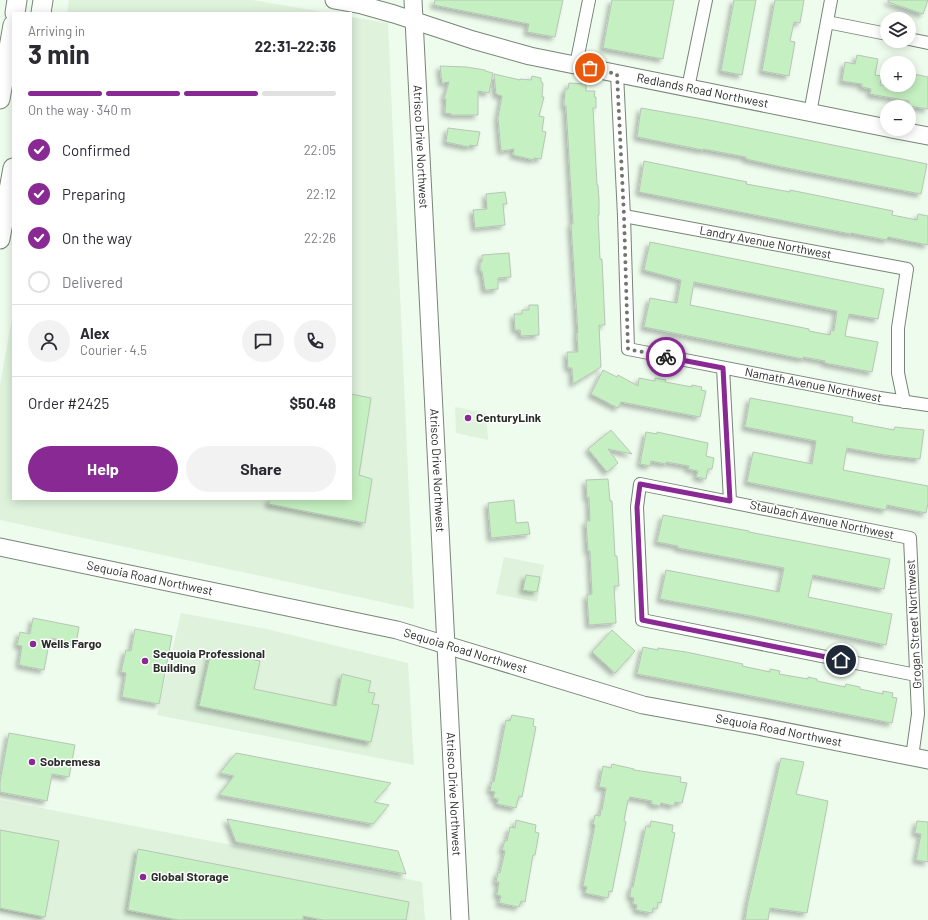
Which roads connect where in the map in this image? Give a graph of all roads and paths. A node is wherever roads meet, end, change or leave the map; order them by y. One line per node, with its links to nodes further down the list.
1 (17, 0): 9 (main road)
2 (35, 0): 10 (main road)
3 (44, 0): 11 (main road)
4 (334, 0): 12 (street, Redlands Road Northwest)
5 (413, 0): 12 (street, Atrisco Drive Northwest)
6 (589, 0): 18 (street)
7 (706, 0): 20 (street)
8 (832, 0): 13 (street)
9 (15, 12)
10 (33, 12)
11 (41, 12)
12 (414, 20): 18 (street, Redlands Road Northwest); 35 (street, Atrisco Drive Northwest)
13 (827, 22): 15 (street); 22 (street)
14 (12, 31): 21 (main road)
15 (880, 33)
16 (916, 40): 17 (street)
17 (928, 43)
18 (576, 65): 19 (street, Redlands Road Northwest)
19 (617, 74): 20 (street, Redlands Road Northwest); 27 (street)
20 (688, 88): 22 (street, Redlands Road Northwest)
21 (0, 99)
22 (810, 113): 23 (street, Redlands Road Northwest)
23 (880, 127)
24 (916, 134): 25 (street)
25 (928, 136)
26 (12, 173): 28 (main road)
27 (624, 216): 29 (street, Namath Avenue Northwest); 30 (street, Landry Avenue Northwest)
28 (0, 239)
29 (723, 368): 30 (street, Namath Avenue Northwest); 32 (street)
30 (904, 402): 31 (street, Namath Avenue Northwest)
31 (928, 405)
32 (730, 501): 33 (street, Staubach Avenue Northwest); 36 (street, Staubach Avenue Northwest)
33 (910, 538): 36 (street, Grogan Street Northwest)
34 (0, 547): 35 (street, Sequoia Road Northwest)
35 (446, 646): 37 (street, Sequoia Road Northwest); 38 (street, Atrisco Drive Northwest)
36 (916, 675): 37 (street, Grogan Street Northwest)
37 (920, 758)
38 (460, 920)

